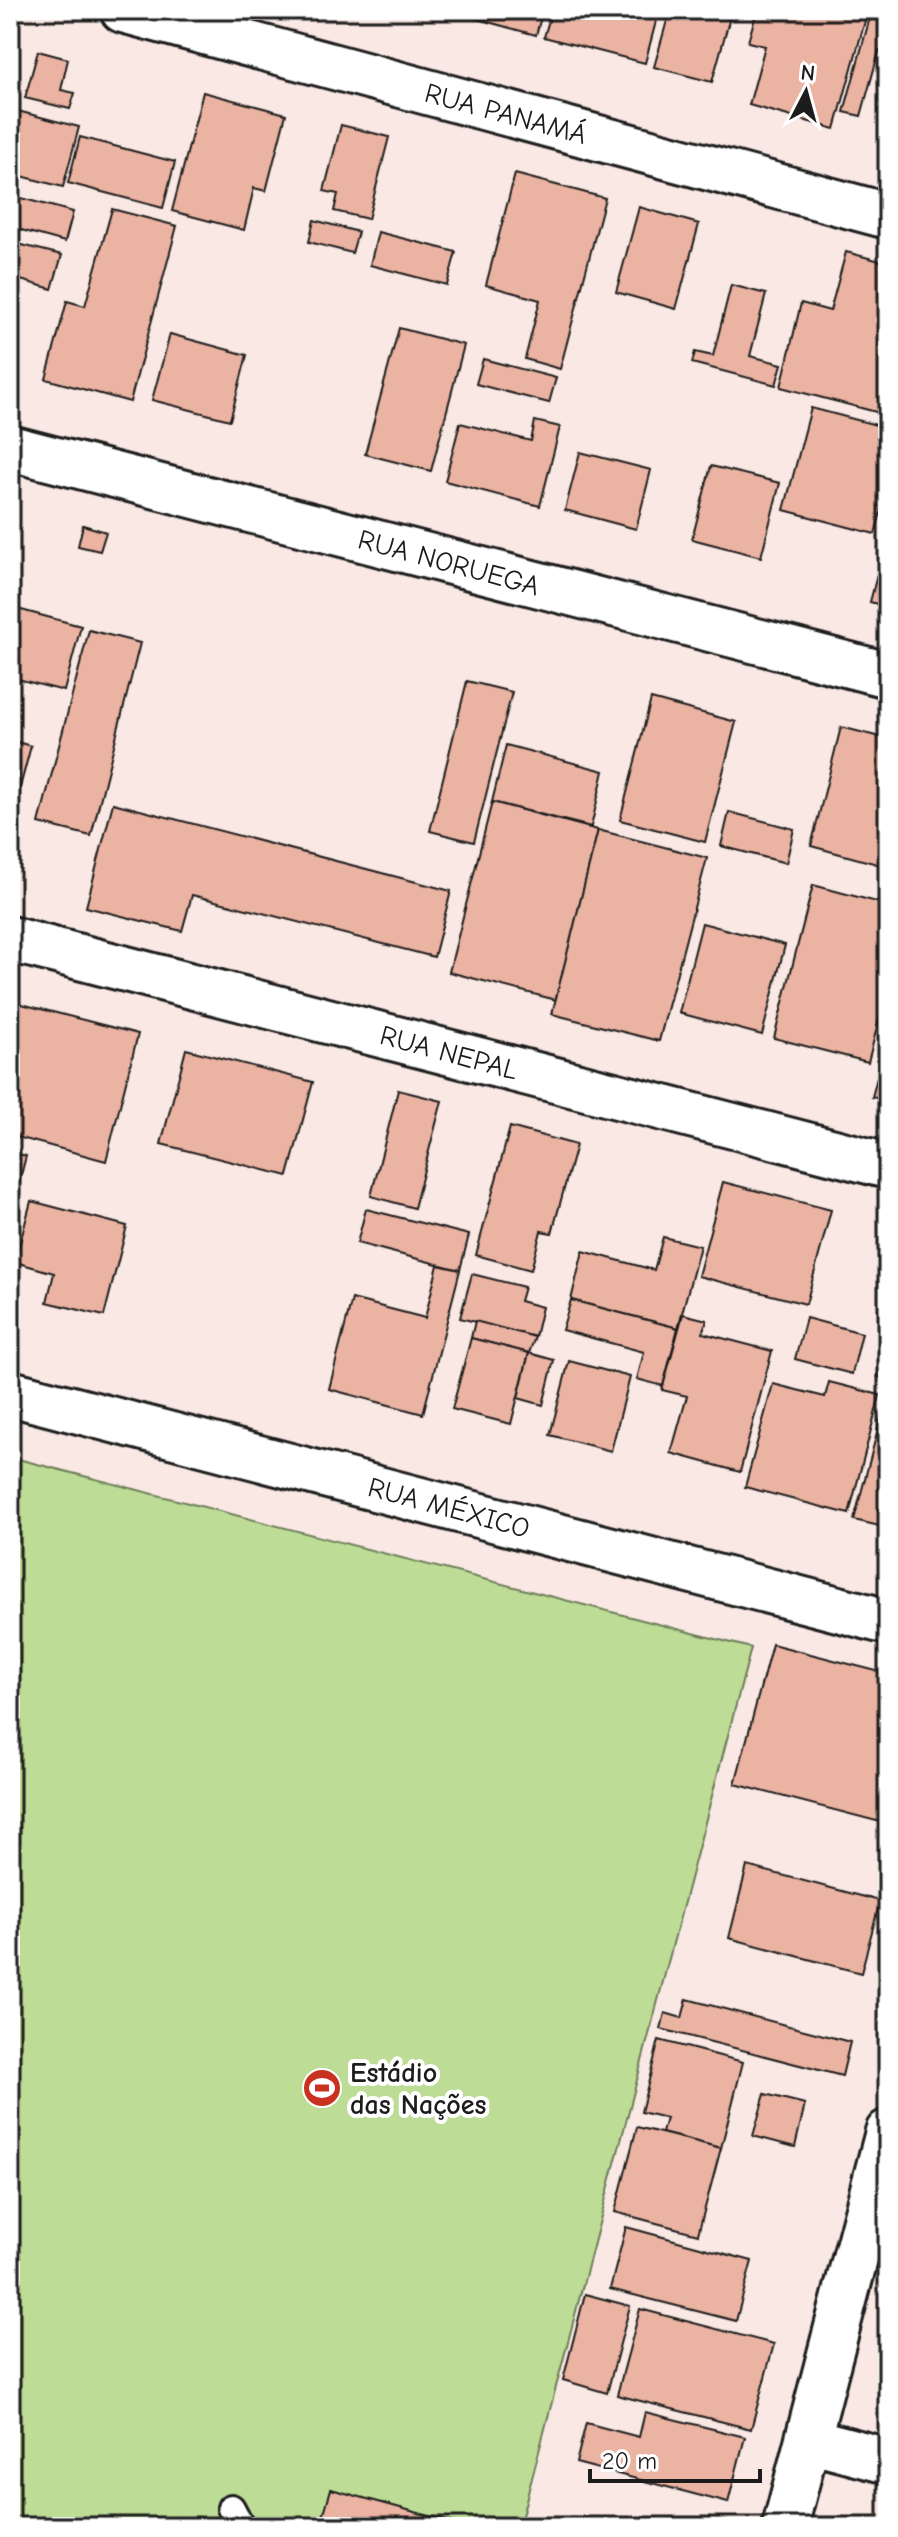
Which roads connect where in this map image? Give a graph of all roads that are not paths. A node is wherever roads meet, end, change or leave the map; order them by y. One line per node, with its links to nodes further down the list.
1 (123, 10): 2 (street, RUA PANAMÁ)
2 (888, 216)
3 (10, 448): 4 (street, RUA NORUEGA)
4 (888, 675)
5 (10, 939): 6 (street, RUA NEPAL)
6 (888, 1166)
7 (10, 1393): 8 (street, RUA MÉXICO)
8 (888, 1622)
9 (888, 2132): 10 (street)
10 (808, 2440): 11 (street); 12 (street)
11 (888, 2461)
12 (785, 2527)

